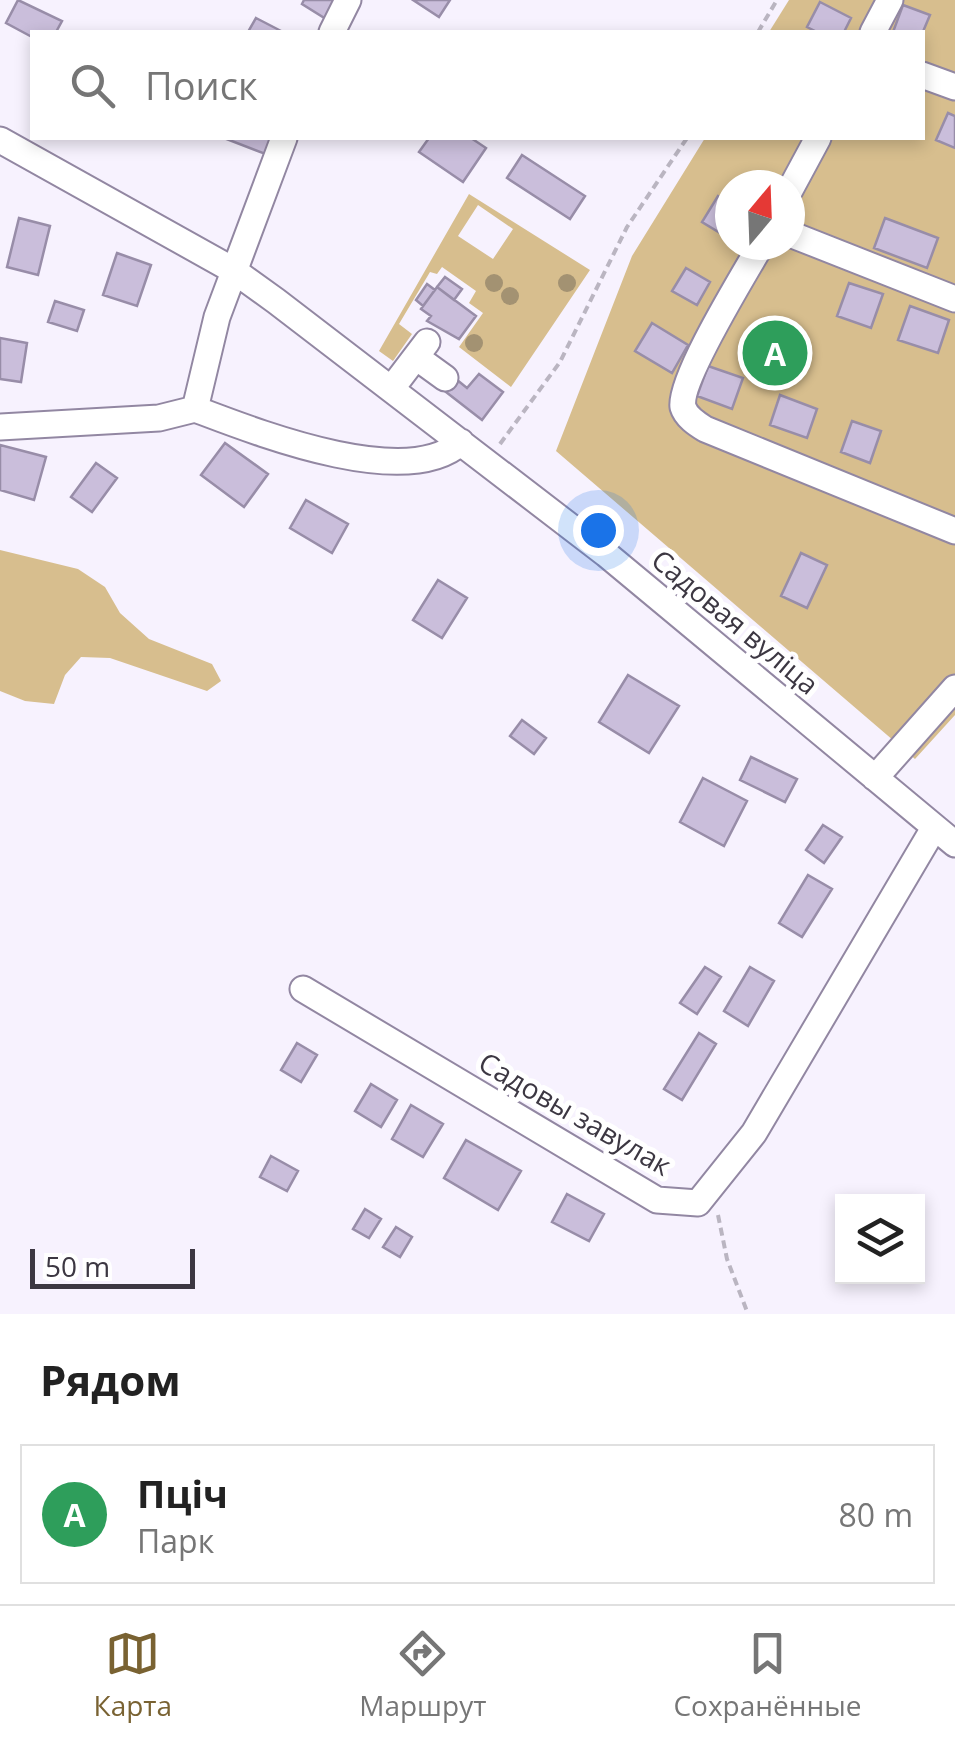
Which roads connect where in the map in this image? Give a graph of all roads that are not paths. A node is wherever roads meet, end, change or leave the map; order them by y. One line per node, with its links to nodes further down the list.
1 (348, 0): 3 (street)
2 (890, 0): 4 (street)
3 (333, 30)
4 (874, 30)
5 (925, 76): 6 (street)
6 (955, 87)
7 (0, 140): 13 (street, Садовая вуліца)
8 (283, 140): 13 (street)
9 (817, 140): 10 (street)
10 (801, 170)
11 (805, 240): 14 (street)
12 (753, 260): 20 (street)
13 (233, 270): 16 (street, Садовая вуліца); 17 (street)
14 (955, 299)
15 (445, 378): 16 (street)
16 (392, 388): 19 (street, Садовая вуліца)
17 (195, 409): 18 (street); 19 (street)
18 (0, 427)
19 (461, 442): 22 (street, Садовая вуліца)
20 (955, 531)
21 (955, 688): 22 (street)
22 (876, 778): 23 (street, Садовая вуліца)
23 (934, 828): 24 (street, Садовая вуліца); 25 (street, Садовы завулак)
24 (955, 844)
25 (302, 989)

